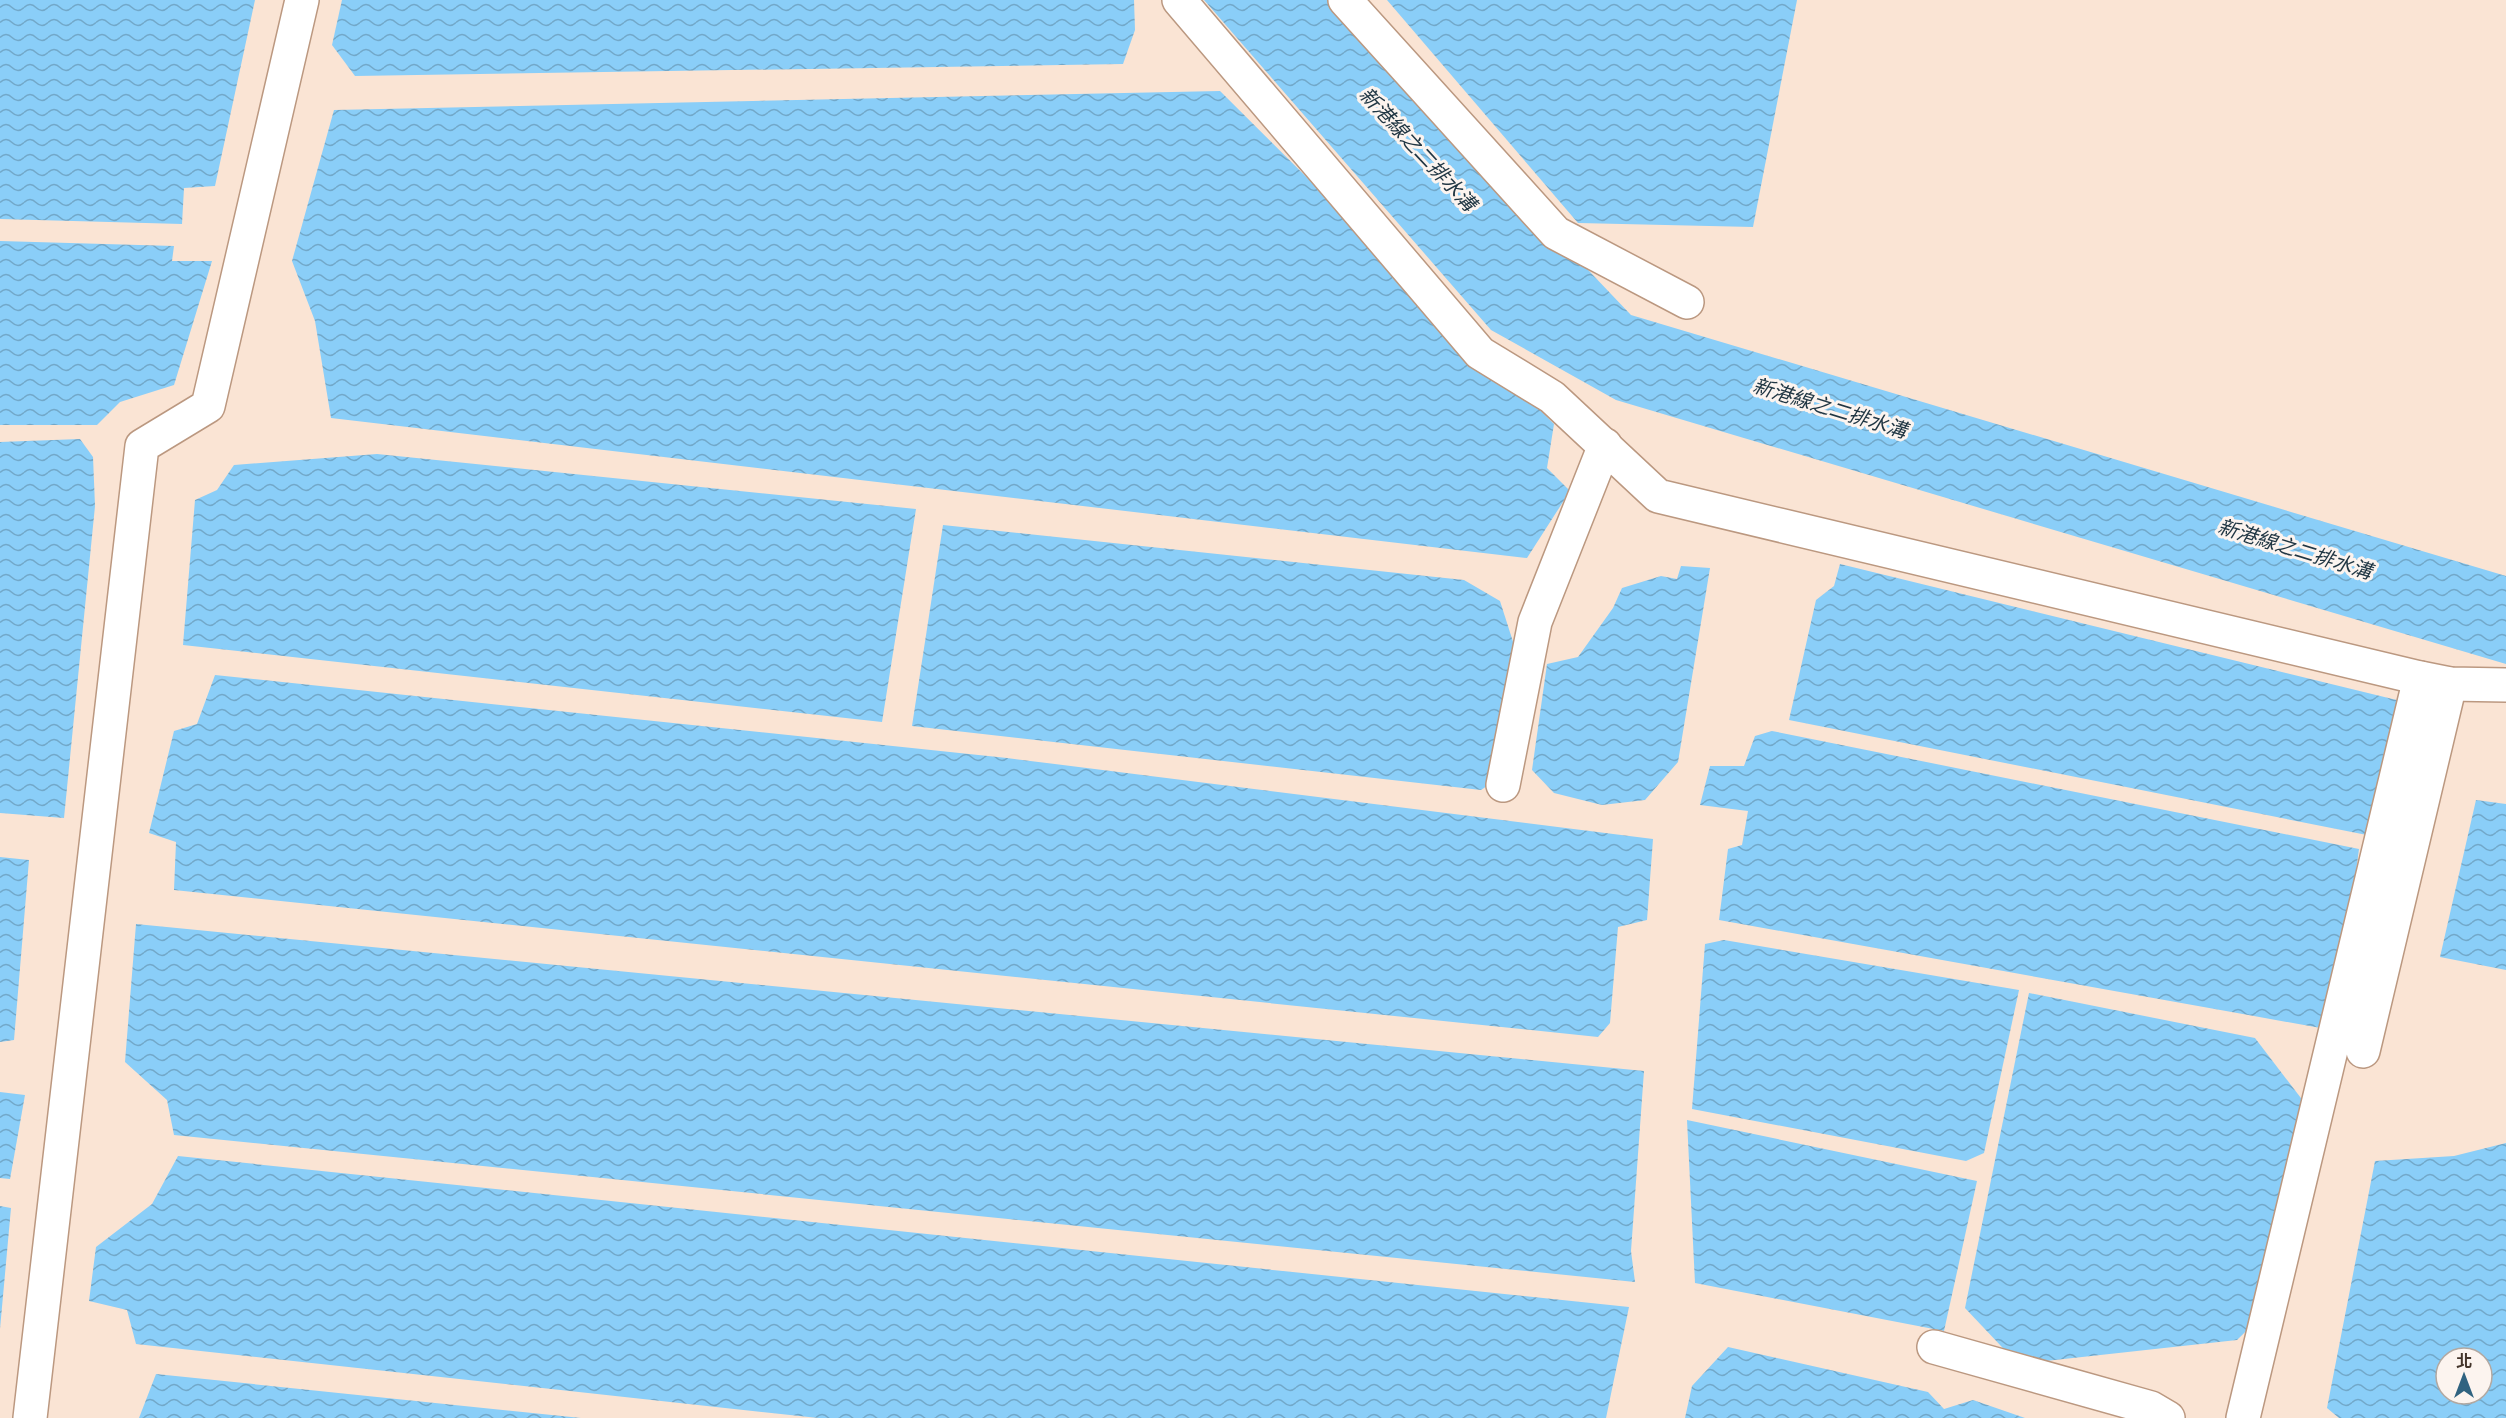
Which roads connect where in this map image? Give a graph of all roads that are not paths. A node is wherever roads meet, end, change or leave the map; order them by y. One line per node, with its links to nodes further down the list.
1 (302, 0): 11 (lane)
2 (1179, 0): 5 (lane)
3 (1345, 0): 4 (lane)
4 (1687, 302)
5 (1605, 445): 6 (lane); 8 (lane)
6 (2435, 681): 7 (lane); 9 (lane); 13 (lane)
7 (2506, 685)
8 (1503, 785)
9 (2363, 1051)
10 (1934, 1347): 12 (lane)
11 (30, 1418)
12 (2168, 1418)
13 (2243, 1418)

